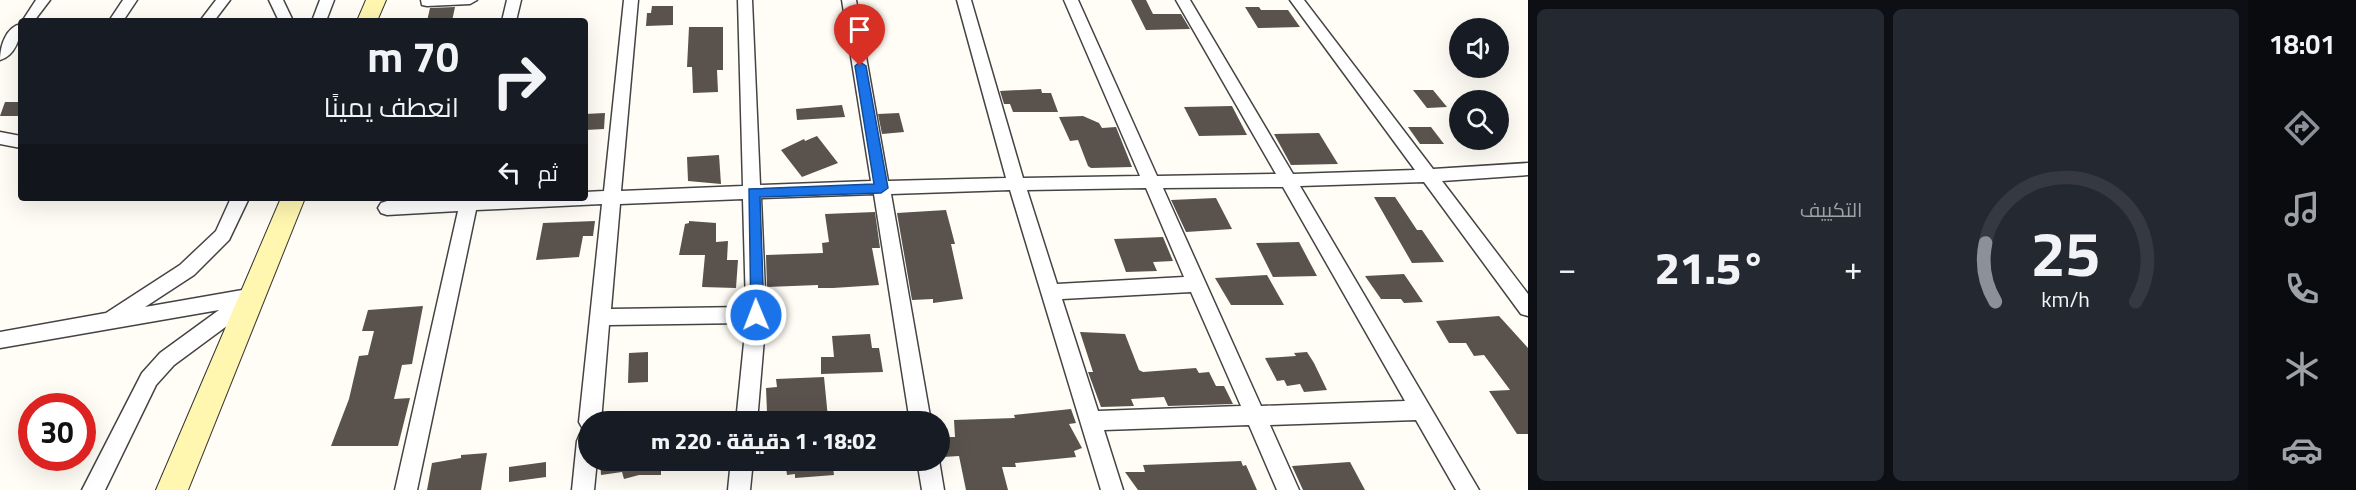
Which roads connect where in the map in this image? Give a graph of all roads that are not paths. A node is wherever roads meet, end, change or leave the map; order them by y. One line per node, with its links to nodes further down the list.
1 (43, 0): 17 (street)
2 (130, 0): 18 (street)
3 (223, 0): 19 (street)
4 (276, 0): 20 (street)
5 (327, 0): 21 (street)
6 (376, 0): 22 (street)
7 (470, 0): 16 (street)
8 (514, 0): 23 (street)
9 (631, 0): 35 (street)
10 (745, 0): 34 (street)
11 (849, 0): 33 (street)
12 (964, 0): 31 (street)
13 (1071, 0): 32 (street)
14 (1183, 0): 30 (street)
15 (1297, 0): 29 (street)
16 (427, 2)
17 (29, 18)
18 (118, 18)
19 (209, 18)
20 (285, 18)
21 (320, 18)
22 (368, 18)
23 (510, 18)
24 (18, 32): 25 (street)
25 (0, 55)
26 (0, 138): 27 (street)
27 (18, 141)
28 (1528, 169): 29 (street)
29 (1431, 178): 30 (street); 42 (street)
30 (1288, 181): 32 (street); 50 (street)
31 (1018, 183): 32 (street); 33 (street); 43 (street)
32 (1152, 183): 41 (street)
33 (881, 188): 34 (street); 53 (street)
34 (754, 192): 35 (street); 46 (street)
35 (612, 197): 36 (street); 47 (street)
36 (588, 198)
37 (239, 201): 48 (street)
38 (292, 201): 44 (street)
39 (470, 201): 40 (street); 61 (street)
40 (387, 208)
41 (1197, 284): 43 (street); 54 (street)
42 (1522, 291): 45 (street)
43 (1051, 292): 55 (street)
44 (253, 296): 48 (street); 59 (street); 60 (street)
45 (1528, 308)
46 (756, 315): 47 (street); 52 (street)
47 (600, 317): 51 (street)
48 (99, 324): 49 (street)
49 (0, 340)
50 (1421, 410): 54 (street); 67 (street)
51 (591, 411)
52 (747, 411)
53 (919, 411)
54 (1255, 415): 55 (street); 66 (street)
55 (1091, 421): 65 (street)
56 (585, 471): 62 (street)
57 (741, 471): 63 (street)
58 (930, 471): 64 (street)
59 (93, 490)
60 (172, 490)
61 (406, 490)
62 (583, 490)
63 (739, 490)
64 (933, 490)
65 (1112, 490)
66 (1288, 490)
67 (1468, 490)

